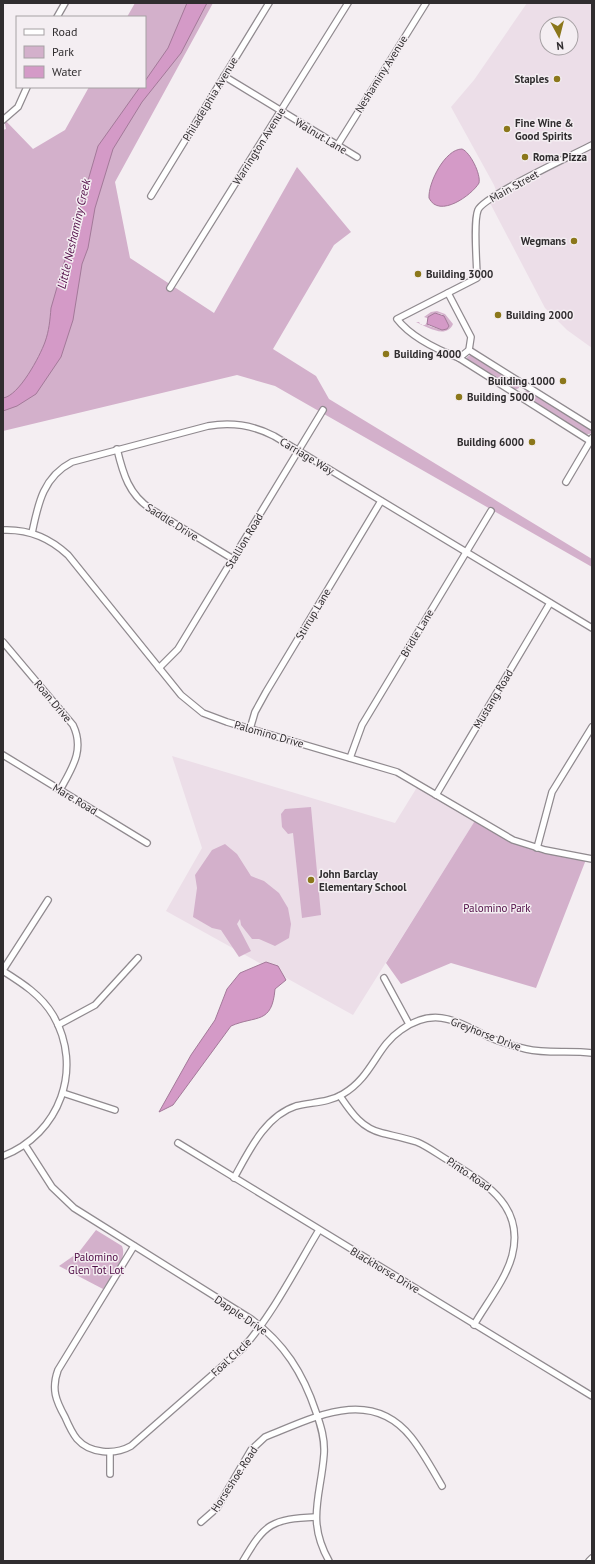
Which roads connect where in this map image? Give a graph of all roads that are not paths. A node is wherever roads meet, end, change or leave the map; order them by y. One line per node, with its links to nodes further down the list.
1 (65, 3): 5 (street)
2 (270, 3): 6 (street, Philadelphia Avenue)
3 (348, 3): 8 (street, Warrington Avenue)
4 (426, 3): 10 (street, Neshaminy Avenue)
5 (58, 16)
6 (224, 76): 8 (street, Walnut Lane); 13 (street, Philadelphia Avenue)
7 (27, 88): 9 (street)
8 (280, 111): 10 (street, Walnut Lane); 14 (street, Warrington Avenue)
9 (3, 120)
10 (337, 146): 12 (street, Walnut Lane)
11 (592, 146): 15 (street, Main Street)
12 (357, 157)
13 (151, 196)
14 (170, 288)
15 (448, 293): 16 (street); 17 (street)
16 (469, 350): 17 (street); 19 (street)
17 (459, 358): 20 (street)
18 (323, 410): 22 (street, Stallion Road)
19 (592, 427)
20 (591, 439): 23 (street)
21 (117, 450): 22 (street, Carriage Way); 27 (street, Carriage Way); 29 (street, Saddle Drive)
22 (298, 451): 24 (street, Carriage Way); 29 (street, Stallion Road)
23 (566, 482)
24 (381, 501): 28 (street, Carriage Way); 34 (street, Stirrup Lane)
25 (491, 511): 28 (street, Bridle Lane)
26 (3, 530): 27 (street, Palomino Drive)
27 (32, 533): 33 (street, Palomino Drive)
28 (466, 552): 30 (street, Carriage Way); 37 (street, Bridle Lane)
29 (233, 559): 33 (street, Stallion Road)
30 (550, 604): 31 (street, Carriage Way); 39 (street, Mustang Road)
31 (592, 628)
32 (3, 642): 38 (street, Roan Drive)
33 (159, 668): 34 (street, Palomino Drive)
34 (250, 729): 37 (street, Palomino Drive)
35 (591, 730): 41 (street)
36 (3, 755): 38 (street, Mare Road)
37 (350, 758): 39 (street, Palomino Drive)
38 (60, 790): 40 (street, Mare Road)
39 (436, 795): 41 (street, Palomino Drive)
40 (148, 843)
41 (537, 848): 42 (street, Palomino Drive)
42 (592, 859)
43 (48, 900): 45 (street)
44 (138, 958): 47 (street)
45 (3, 970): 47 (street)
46 (384, 978): 48 (street)
47 (58, 1024): 50 (street)
48 (409, 1024): 49 (street, Greyhorse Drive); 51 (street, Greyhorse Drive)
49 (592, 1053)
50 (63, 1093): 52 (street); 54 (street)
51 (340, 1096): 56 (street, Greyhorse Drive); 59 (street, Pinto Road)
52 (115, 1110)
53 (178, 1143): 56 (street, Blackhorse Drive)
54 (25, 1145): 55 (street); 58 (street, Dapple Drive)
55 (3, 1156)
56 (234, 1178): 57 (street, Blackhorse Drive)
57 (319, 1230): 59 (street, Blackhorse Drive); 60 (street, Foal Circle)
58 (134, 1246): 60 (street, Dapple Drive); 63 (street, Foal Circle)
59 (474, 1325): 61 (street, Blackhorse Drive)
60 (260, 1326): 62 (street, Dapple Drive); 63 (street, Foal Circle)
61 (592, 1396)
62 (317, 1416): 65 (street, Horseshoe Road); 66 (street, Dapple Drive); 67 (street, Horseshoe Road)
63 (110, 1452): 64 (street)
64 (110, 1474)
65 (442, 1486)
66 (316, 1517): 69 (street); 70 (street, Dapple Drive)
67 (201, 1522)
68 (592, 1558): 71 (street)
69 (243, 1561)
70 (329, 1561)
71 (589, 1561)

